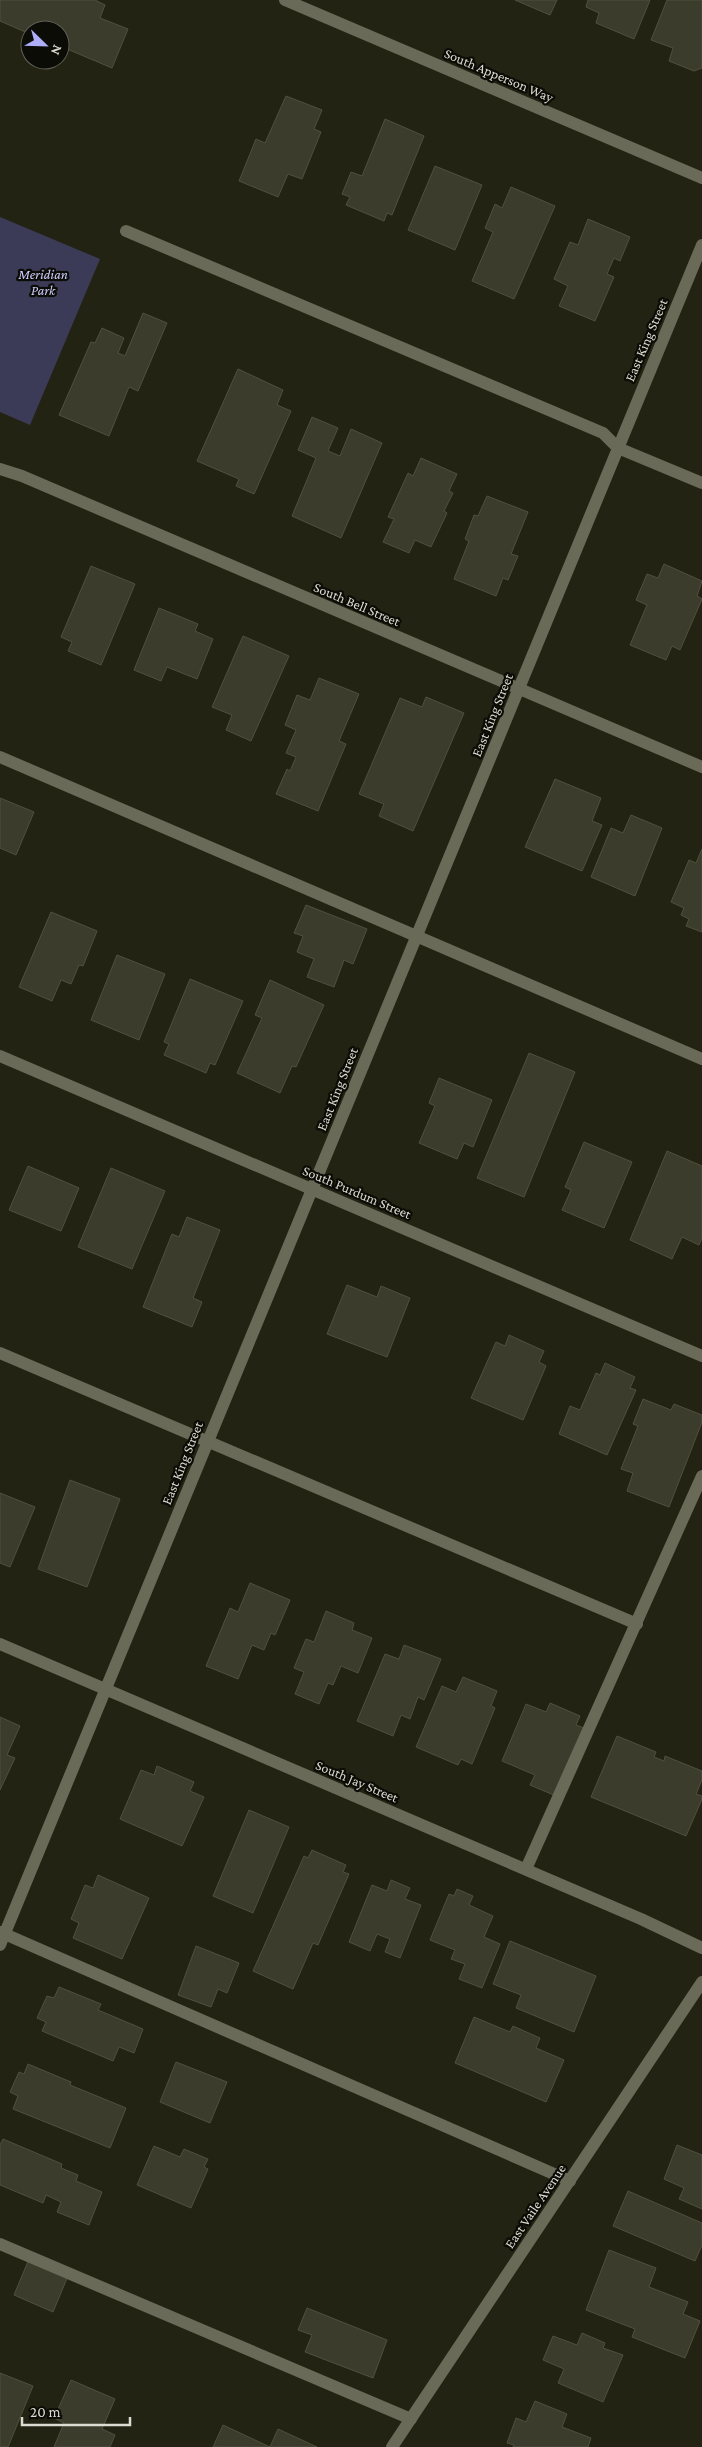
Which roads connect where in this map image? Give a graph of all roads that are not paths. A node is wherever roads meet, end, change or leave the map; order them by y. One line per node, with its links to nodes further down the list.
1 (285, 0): 2 (street, South Apperson Way)
2 (702, 178)
3 (126, 231): 5 (street)
4 (702, 244): 5 (street, East King Street)
5 (618, 448): 7 (street); 8 (street, East King Street)
6 (0, 469): 8 (street, South Bell Street)
7 (702, 482)
8 (518, 690): 10 (street, South Bell Street); 11 (street, East King Street)
9 (0, 757): 11 (street)
10 (702, 767)
11 (416, 936): 13 (street); 14 (street, East King Street)
12 (0, 1056): 14 (street, South Purdum Street)
13 (702, 1059)
14 (312, 1188): 16 (street, South Purdum Street); 17 (street, East King Street)
15 (0, 1353): 17 (street)
16 (702, 1356)
17 (207, 1443): 19 (street); 21 (street, East King Street)
18 (702, 1476): 19 (street)
19 (637, 1624): 22 (street)
20 (0, 1644): 21 (street, South Jay Street)
21 (105, 1690): 22 (street, South Jay Street); 23 (street, East King Street)
22 (526, 1870): 24 (street, South Jay Street)
23 (1, 1937): 26 (street)
24 (702, 1948)
25 (702, 1982): 26 (street, East Vaile Avenue)
26 (570, 2181): 28 (street, East Vaile Avenue)
27 (0, 2244): 28 (street)
28 (411, 2419): 29 (street, East Vaile Avenue)
29 (392, 2447)

